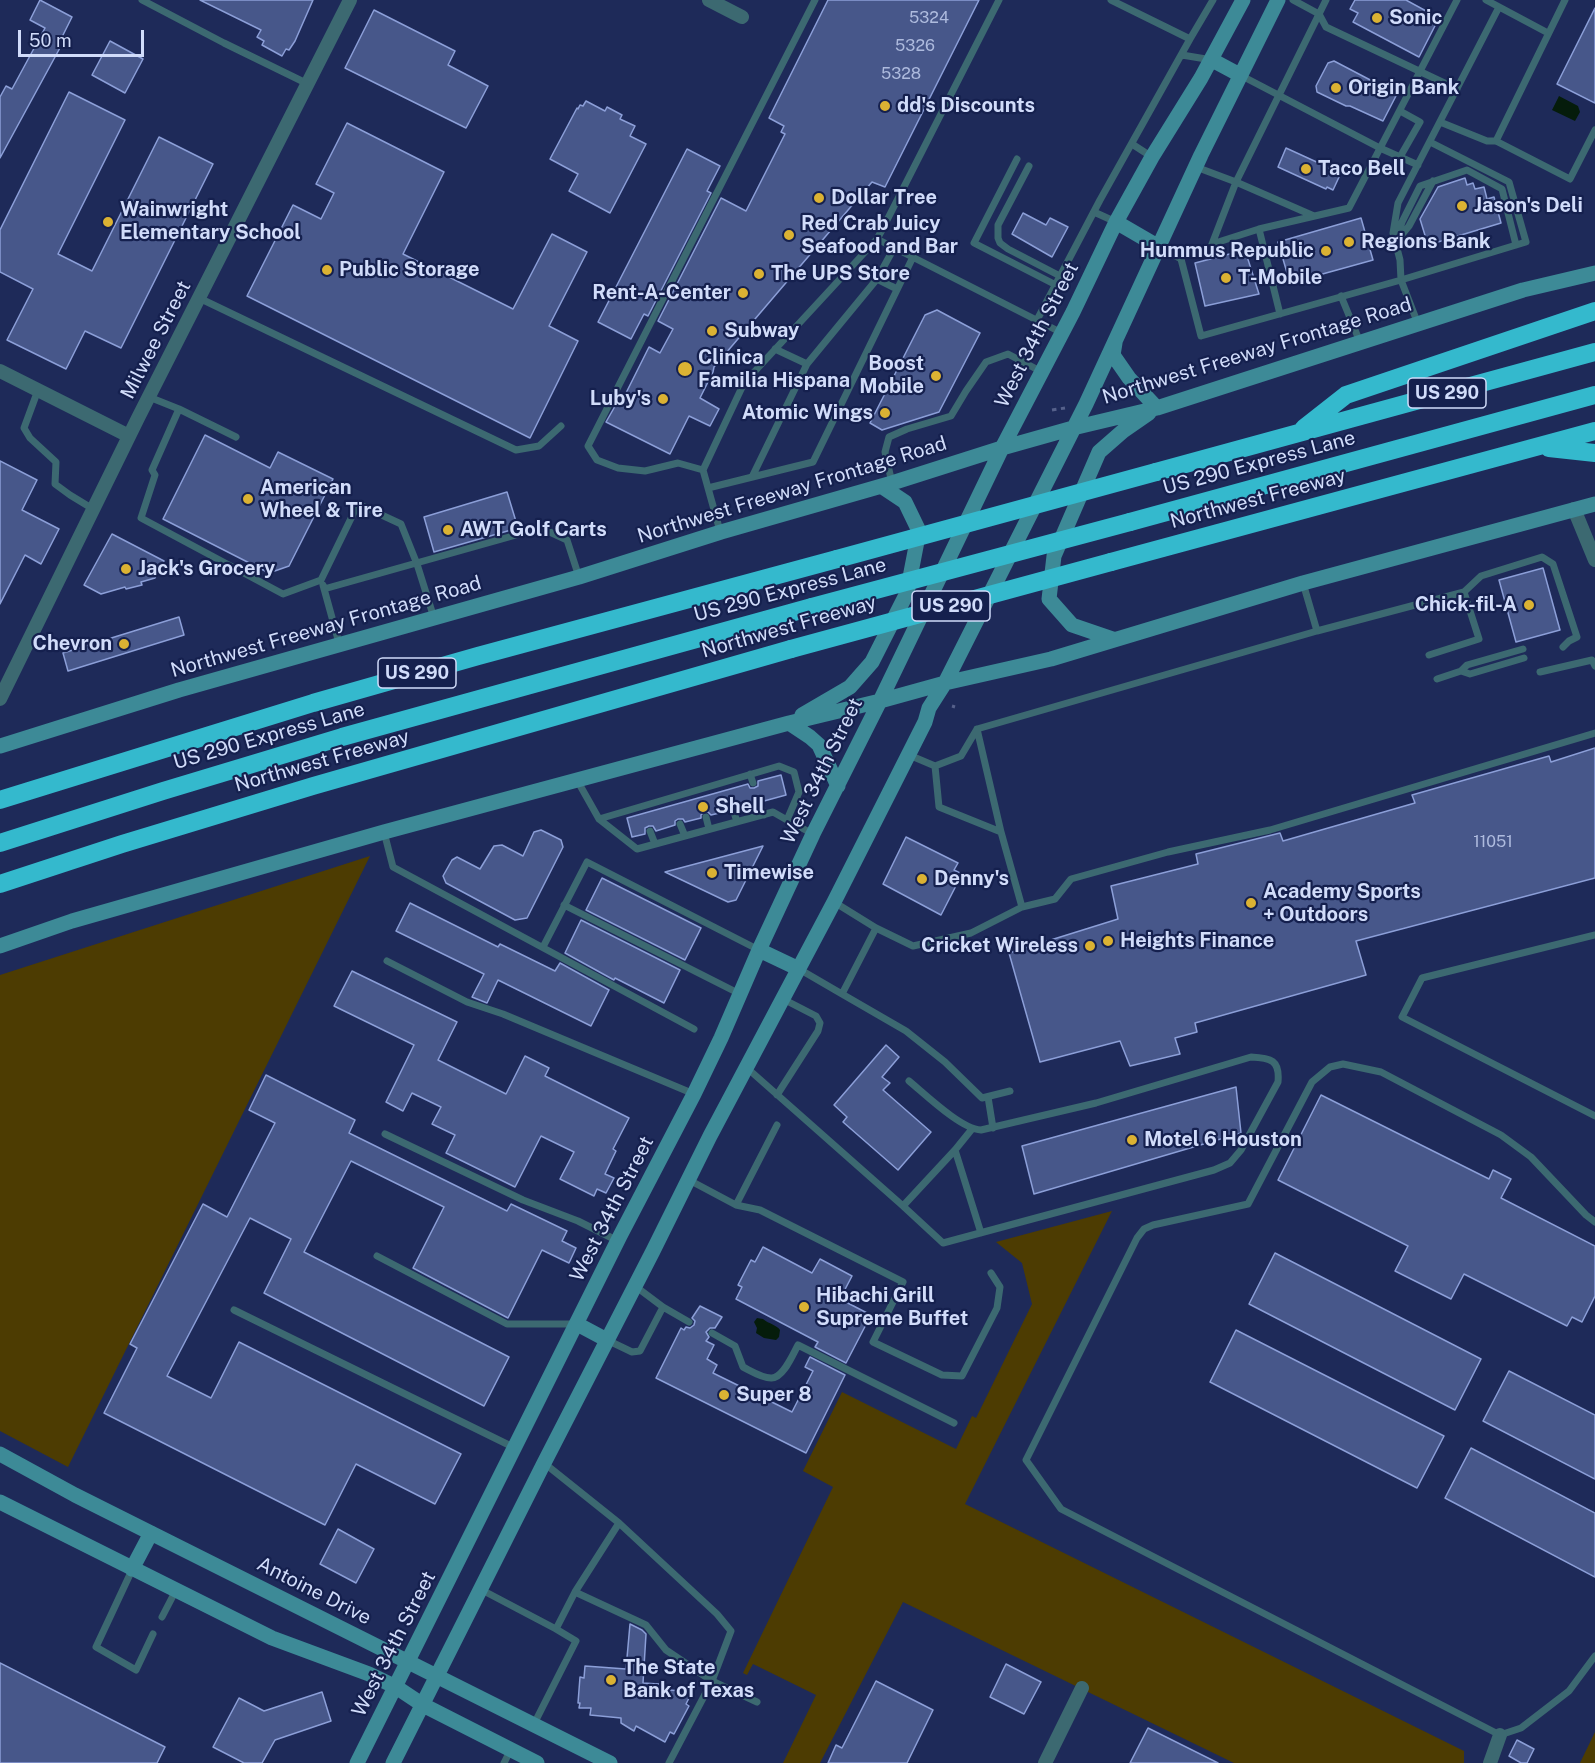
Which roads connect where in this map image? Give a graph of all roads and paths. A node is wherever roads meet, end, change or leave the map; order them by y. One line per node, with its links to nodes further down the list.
1 (142, 0): 24 (lane)
2 (350, 0): 24 (street, Milwee Street)
3 (709, 0): 17 (street)
4 (815, 0): 91 (lane)
5 (999, 0): 48 (lane)
6 (1111, 0): 19 (lane)
7 (1213, 0): 19 (lane)
8 (1243, 0): 21 (main road, West 34th Street)
9 (1278, 0): 23 (main road)
10 (1293, 0): 16 (lane)
11 (1326, 0): 16 (lane)
12 (1457, 0): 22 (lane)
13 (1486, 0): 15 (lane)
14 (1564, 0): 18 (lane)
15 (1499, 7): 18 (lane); 25 (lane)
16 (1319, 14): 22 (lane); 26 (lane)
17 (742, 17)
18 (1548, 33): 30 (lane)
19 (1190, 39): 20 (lane)
20 (1182, 55): 21 (lane); 32 (lane)
21 (1212, 60): 23 (main road); 34 (main road, West 34th Street)
22 (1420, 72): 25 (lane); 27 (lane)
23 (1240, 75): 26 (lane); 39 (main road)
24 (308, 84): 62 (street, Milwee Street)
25 (1457, 89): 28 (lane)
26 (1279, 94): 33 (lane); 42 (lane)
27 (1400, 111): 33 (lane); 35 (lane)
28 (1440, 122): 30 (lane); 31 (lane)
29 (1595, 130): 30 (lane)
30 (1496, 141)
31 (1430, 142): 37 (lane); 50 (lane)
32 (1132, 144): 34 (lane); 43 (lane)
33 (1380, 148): 35 (lane); 44 (lane)
34 (1152, 157): 45 (main road, West 34th Street)
35 (1400, 157): 37 (lane)
36 (1017, 159): 53 (lane)
37 (1418, 165): 40 (lane)
38 (1029, 166): 47 (lane)
39 (1196, 167): 42 (lane); 51 (main road)
40 (1413, 174): 41 (lane); 49 (lane)
41 (1433, 181): 49 (lane); 50 (lane)
42 (1236, 182): 44 (lane); 46 (lane)
43 (1094, 212): 45 (lane); 56 (lane)
44 (1314, 216): 46 (lane)
45 (1116, 222): 51 (main road); 67 (main road, West 34th Street)
46 (1259, 229): 64 (lane)
47 (998, 238): 53 (lane); 56 (lane)
48 (877, 239): 52 (lane); 70 (lane)
49 (1395, 242): 58 (lane)
50 (1516, 245): 58 (lane)
51 (1160, 247): 64 (lane); 68 (main road)
52 (894, 248): 54 (lane); 57 (lane)
53 (996, 254): 59 (lane)
54 (913, 257): 60 (lane); 65 (lane)
55 (1595, 273): 66 (main road, Northwest Freeway Frontage Road)
56 (1060, 276): 59 (lane)
57 (877, 279): 60 (lane); 72 (lane)
58 (1401, 280): 61 (lane); 66 (lane)
59 (1056, 285): 65 (lane)
60 (897, 289): 92 (lane)
61 (1341, 296): 64 (lane); 69 (lane)
62 (199, 298): 77 (street, Milwee Street); 82 (lane)
63 (1595, 311): 85 (highway)
64 (1280, 314)
65 (1038, 320): 67 (lane)
66 (1418, 324): 69 (main road, Northwest Freeway Frontage Road)
67 (1062, 333): 74 (main road, West 34th Street)
68 (1116, 339): 79 (main road); 83 (main road)
69 (1360, 342): 79 (main road, Northwest Freeway Frontage Road)
70 (775, 349): 72 (lane); 91 (lane)
71 (1595, 352): 85 (highway, US 290)
72 (807, 364): 92 (lane)
73 (0, 371): 75 (street)
74 (1042, 372): 89 (main road, West 34th Street); 93 (lane)
75 (38, 390): 86 (street); 96 (lane)
76 (1595, 395): 148 (highway, US 290 Express Lane, bridge)
77 (149, 397): 80 (lane); 86 (street, Milwee Street)
78 (1067, 408): 81 (path)
79 (1157, 408): 83 (main road, Northwest Freeway Frontage Road); 109 (main road)
80 (179, 409): 87 (lane); 102 (lane)
81 (1053, 410)
82 (561, 426)
83 (1073, 428): 89 (main road, Northwest Freeway Frontage Road); 118 (main road)
84 (1595, 431): 88 (highway, Northwest Freeway / US 290)
85 (1298, 433): 133 (highway, US 290, bridge)
86 (129, 436): 96 (street, Milwee Street)
87 (236, 437)
88 (1538, 447): 90 (highway); 150 (highway, Northwest Freeway / US 290, bridge)
89 (1002, 448): 93 (main road, Northwest Freeway Frontage Road); 120 (main road, West 34th Street)
90 (1595, 453)
91 (703, 470): 94 (lane)
92 (752, 477): 94 (lane)
93 (887, 485): 98 (main road, Northwest Freeway Frontage Road); 121 (main road)
94 (708, 488): 98 (lane)
95 (1595, 504): 97 (main road)
96 (93, 509): 119 (street, Milwee Street)
97 (1574, 509): 99 (street); 103 (main road)
98 (720, 532): 101 (main road, Northwest Freeway Frontage Road)
99 (1595, 560)
100 (417, 564): 101 (lane); 102 (lane); 104 (lane); 106 (lane)
101 (579, 577): 106 (main road, Northwest Freeway Frontage Road)
102 (321, 580): 104 (lane)
103 (1303, 583): 107 (lane); 109 (main road)
104 (324, 589): 110 (lane)
105 (1464, 592): 107 (lane); 108 (lane); 112 (lane)
106 (434, 618): 110 (main road, Northwest Freeway Frontage Road)
107 (1317, 631): 122 (lane)
108 (1561, 638)
109 (1113, 639): 118 (main road)
110 (339, 643): 124 (main road, Northwest Freeway Frontage Road)
111 (1522, 649): 115 (lane)
112 (1429, 654)
113 (1524, 658): 115 (lane)
114 (1595, 666): 116 (lane)
115 (1461, 671): 117 (lane)
116 (1540, 672)
117 (1437, 679)
118 (945, 683): 120 (main road); 125 (main road)
119 (0, 699)
120 (880, 701): 121 (main road); 131 (main road, West 34th Street)
121 (789, 723): 128 (main road); 131 (main road)
122 (977, 729): 126 (lane); 145 (lane)
123 (1595, 732): 153 (lane)
124 (0, 746)
125 (909, 754): 126 (lane); 151 (main road)
126 (935, 766): 145 (lane)
127 (750, 774): 129 (lane); 130 (lane); 139 (lane)
128 (577, 780): 138 (lane); 144 (main road)
129 (723, 782): 132 (lane); 138 (lane)
130 (753, 783)
131 (838, 786): 146 (main road, West 34th Street)
132 (726, 790)
133 (0, 800)
134 (759, 802): 136 (lane)
135 (733, 809): 140 (lane)
136 (764, 814): 139 (lane); 140 (lane)
137 (706, 817): 142 (lane)
138 (599, 819): 149 (lane)
139 (787, 820): 146 (lane)
140 (737, 822): 142 (lane)
141 (680, 824): 147 (lane)
142 (709, 829): 147 (lane)
143 (651, 831): 149 (lane)
144 (384, 832): 156 (main road); 157 (lane)
145 (1001, 832): 153 (lane)
146 (813, 834): 158 (main road, West 34th Street)
147 (685, 836): 149 (lane)
148 (0, 843)
149 (655, 844)
150 (0, 884)
151 (834, 902): 154 (lane); 160 (main road)
152 (564, 905): 157 (lane); 158 (lane); 161 (lane)
153 (1022, 907): 154 (lane)
154 (876, 928): 162 (lane)
155 (1595, 934): 171 (lane)
156 (0, 946)
157 (543, 947): 164 (lane)
158 (759, 950): 160 (main road); 161 (main road, West 34th Street)
159 (387, 961): 168 (lane)
160 (799, 969): 162 (lane); 163 (main road)
161 (740, 994): 168 (main road, West 34th Street)
162 (842, 994): 170 (lane)
163 (783, 999): 165 (main road); 169 (lane)
164 (694, 1029)
165 (747, 1068): 169 (lane); 177 (main road)
166 (909, 1082): 174 (lane)
167 (1010, 1091): 170 (lane)
168 (694, 1094): 182 (main road, West 34th Street)
169 (777, 1095): 179 (lane)
170 (988, 1096): 173 (lane)
171 (1595, 1116)
172 (777, 1125): 178 (lane)
173 (993, 1128): 174 (lane); 181 (lane)
174 (972, 1129): 176 (lane)
175 (385, 1134): 182 (lane)
176 (955, 1150): 179 (lane); 181 (lane)
177 (689, 1180): 178 (lane); 185 (main road)
178 (736, 1205): 184 (lane)
179 (903, 1206): 181 (lane)
180 (1595, 1222): 215 (lane)
181 (981, 1233)
182 (618, 1241): 189 (main road, West 34th Street)
183 (377, 1256): 189 (lane)
184 (991, 1273)
185 (635, 1286): 186 (lane); 191 (main road)
186 (663, 1307): 188 (lane); 191 (lane)
187 (234, 1310): 193 (lane)
188 (689, 1322)
189 (577, 1324): 191 (main road); 193 (main road, West 34th Street)
190 (712, 1333): 192 (lane)
191 (607, 1340): 195 (main road)
192 (954, 1423)
193 (515, 1448): 207 (main road, West 34th Street)
194 (0, 1454): 198 (main road, Antoine Drive)
195 (544, 1463): 197 (lane); 200 (main road)
196 (0, 1502): 199 (main road)
197 (619, 1523): 202 (lane); 209 (lane)
198 (151, 1533): 199 (main road); 207 (main road, Antoine Drive)
199 (132, 1569): 201 (main road); 205 (lane)
200 (480, 1589): 204 (lane); 208 (main road)
201 (176, 1590): 203 (lane); 210 (main road)
202 (575, 1592): 204 (lane); 209 (lane)
203 (162, 1617)
204 (556, 1629): 214 (lane)
205 (153, 1635)
206 (1595, 1656): 215 (lane)
207 (408, 1663): 208 (main road, Antoine Drive); 210 (main road, West 34th Street)
208 (437, 1677): 213 (main road); 214 (main road, Antoine Drive)
209 (712, 1681): 212 (lane); 221 (lane)
210 (396, 1687): 213 (main road); 217 (main road, West 34th Street)
211 (1082, 1688): 222 (street)
212 (757, 1702)
213 (423, 1705): 216 (main road); 218 (main road)
214 (534, 1725): 220 (main road, Antoine Drive)
215 (1500, 1735): 223 (street)
216 (507, 1756): 219 (main road)
217 (357, 1763)
218 (393, 1763)
219 (537, 1763)
220 (610, 1763)
221 (669, 1763)
222 (1045, 1763)
223 (1490, 1763)

